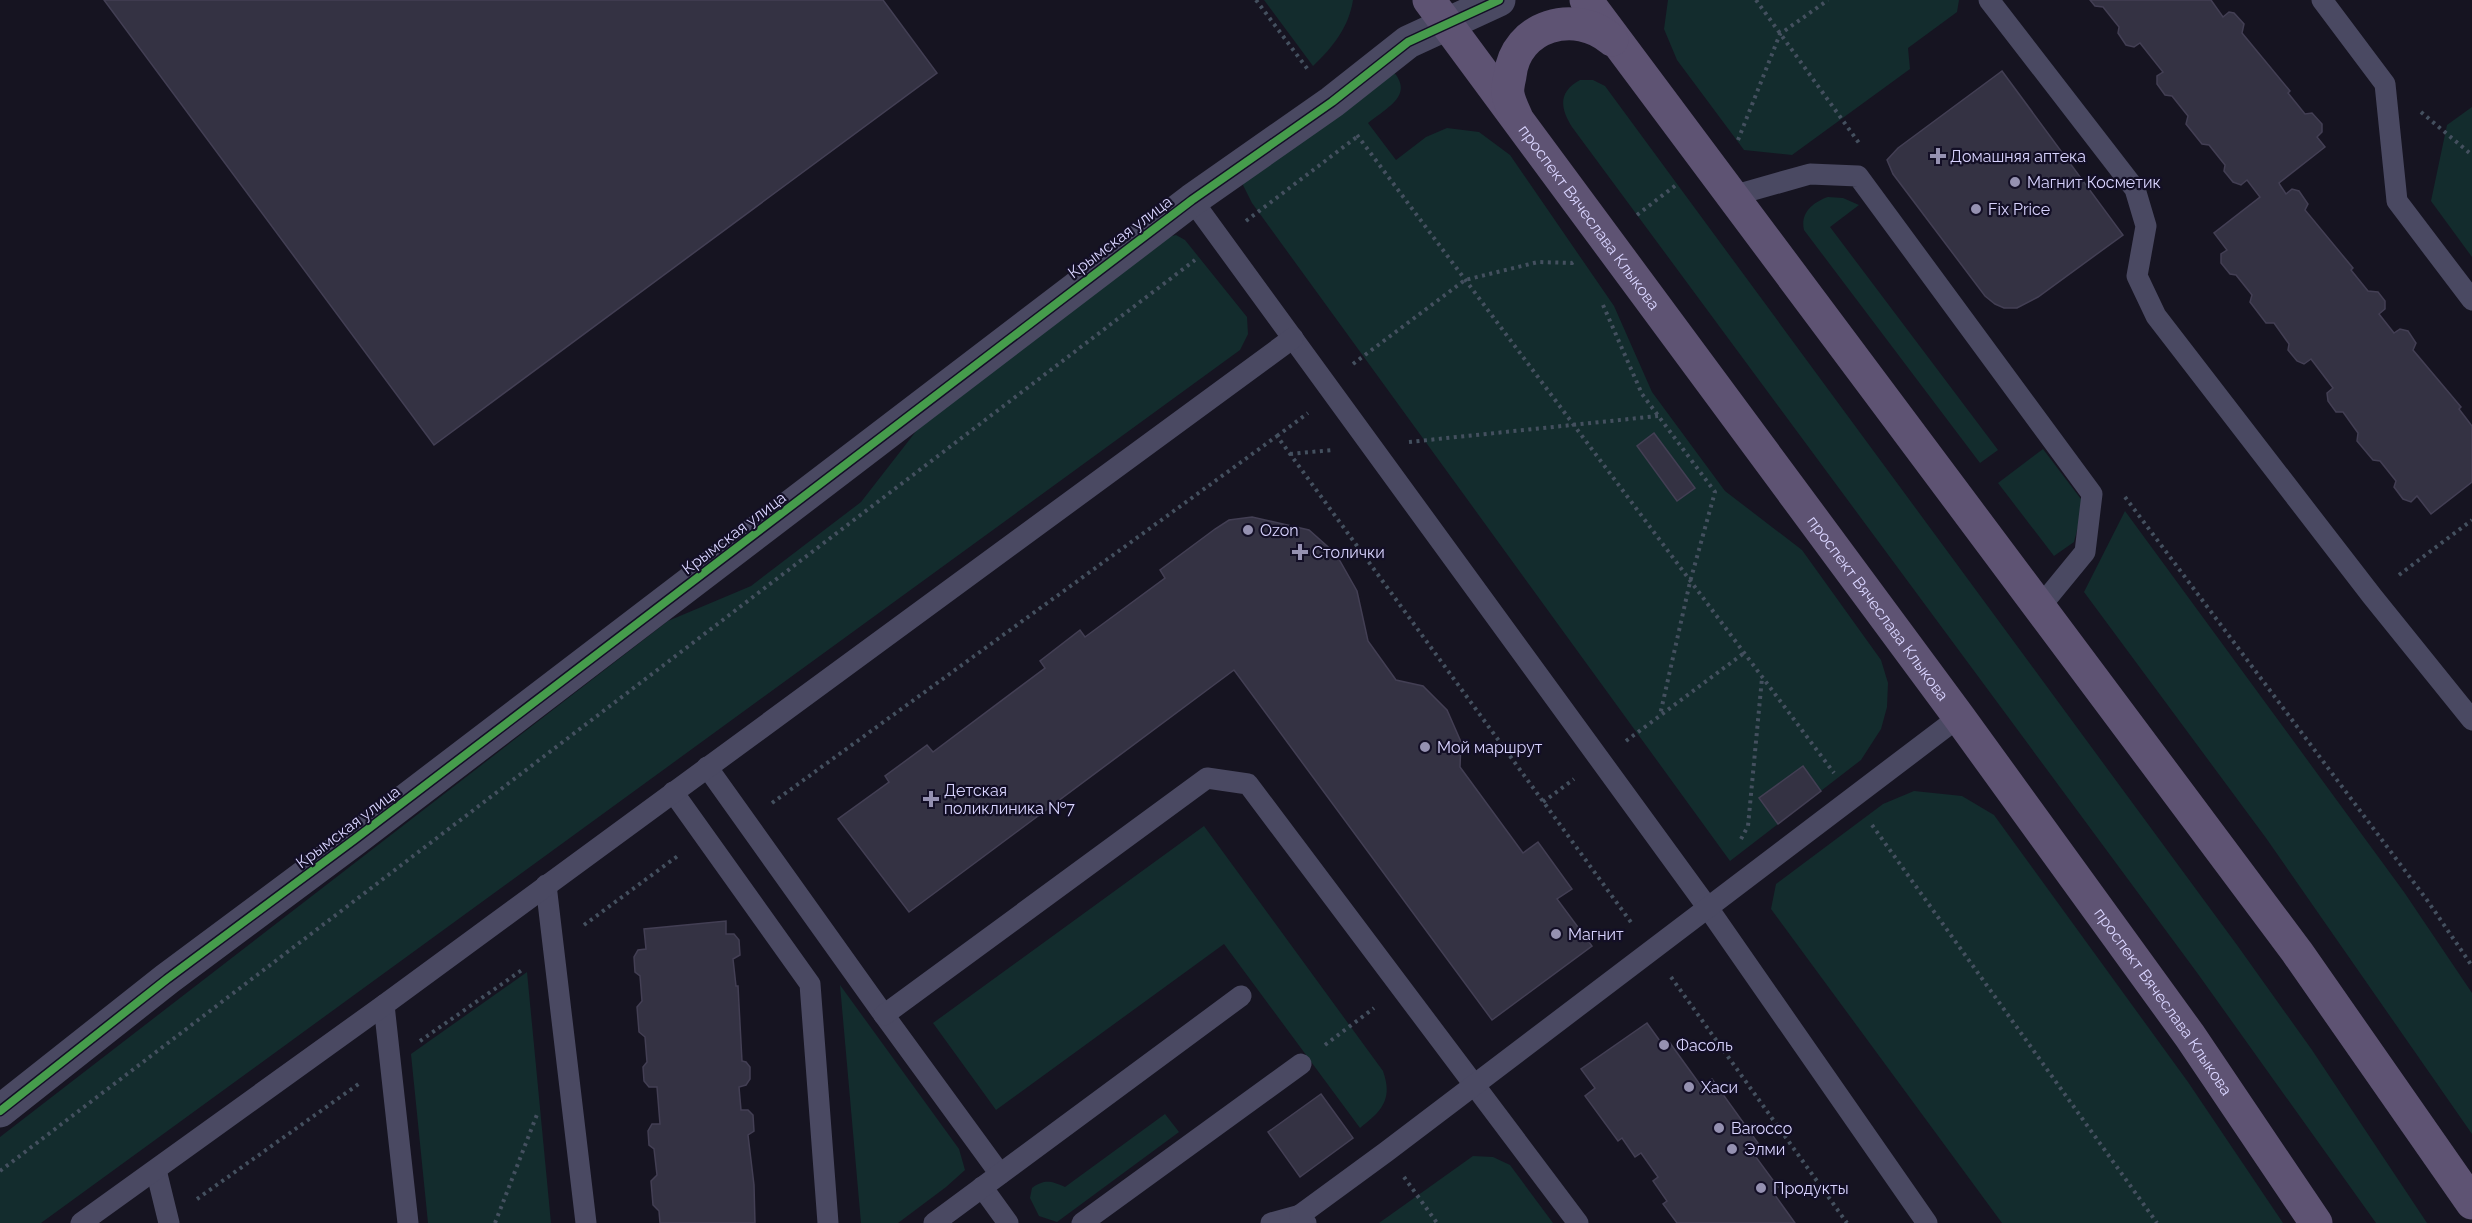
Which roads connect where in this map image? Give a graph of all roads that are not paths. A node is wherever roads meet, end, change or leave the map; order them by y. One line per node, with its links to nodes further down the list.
1 (1499, 0): 5 (street, Крымская улица)
2 (1586, 0): 6 (main road)
3 (1989, 0): 14 (lane)
4 (2322, 0): 10 (lane)
5 (1438, 12): 7 (main road, проспект Вячеслава Клыкова); 9 (street, Крымская улица)
6 (1620, 47): 7 (main road); 8 (main road)
7 (1517, 119): 13 (main road, проспект Вячеслава Клыкова)
8 (1732, 196): 12 (main road); 12 (lane)
9 (1192, 200): 11 (lane); 24 (street, Крымская улица)
10 (2472, 300)
11 (1293, 338): 15 (lane); 18 (lane)
12 (2039, 608): 28 (main road)
13 (1959, 717): 18 (lane); 41 (main road, проспект Вячеслава Клыкова)
14 (2472, 720)
15 (707, 767): 16 (lane); 21 (lane)
16 (673, 792): 17 (lane); 34 (lane)
17 (546, 885): 20 (lane); 33 (lane)
18 (1708, 908): 23 (lane); 40 (lane)
19 (1241, 996): 26 (lane)
20 (384, 1005): 25 (lane); 32 (lane)
21 (884, 1015): 23 (lane); 26 (lane)
22 (1301, 1064): 37 (lane)
23 (1474, 1085): 29 (lane); 39 (lane)
24 (0, 1111)
25 (156, 1170): 30 (lane); 31 (lane)
26 (1000, 1174): 27 (lane)
27 (982, 1187): 35 (lane); 36 (lane)
28 (2470, 1197)
29 (1303, 1219): 38 (lane)
30 (168, 1221)
31 (81, 1223)
32 (408, 1223)
33 (586, 1223)
34 (828, 1223)
35 (934, 1223)
36 (1008, 1223)
37 (1082, 1223)
38 (1271, 1223)
39 (1578, 1223)
40 (1927, 1223)
41 (2316, 1223)

